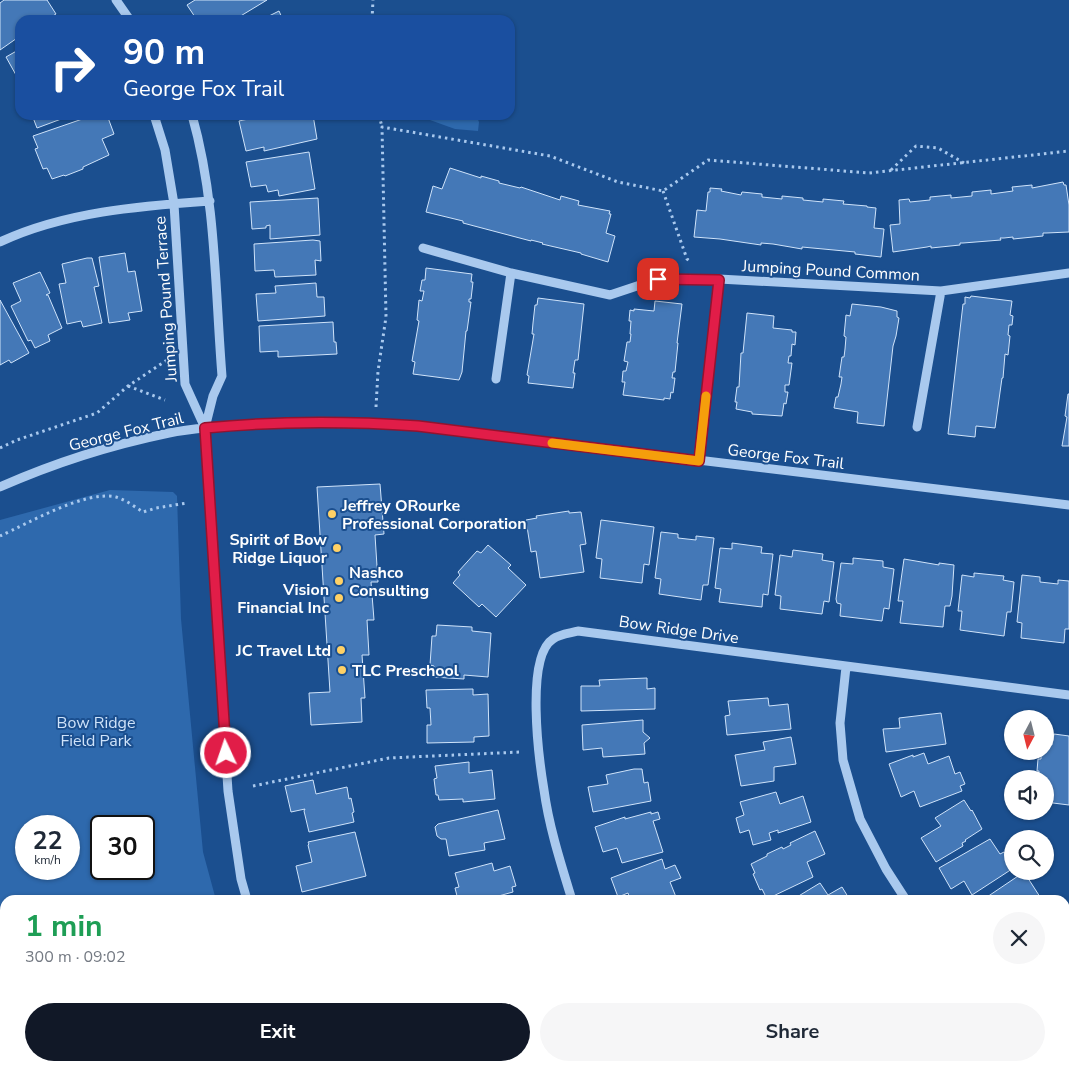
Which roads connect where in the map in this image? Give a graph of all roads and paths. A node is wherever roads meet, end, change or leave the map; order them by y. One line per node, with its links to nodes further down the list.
1 (116, 0): 3 (street)
2 (373, 0): 4 (path)
3 (126, 15)
4 (372, 15)
5 (156, 120): 14 (street, Jumping Pound Terrace)
6 (193, 120): 13 (street)
7 (380, 120): 8 (path)
8 (382, 127): 12 (path); 26 (path)
9 (1069, 151): 10 (path)
10 (964, 163): 11 (path); 11 (path)
11 (891, 171): 12 (path)
12 (663, 191): 17 (path)
13 (210, 201): 14 (street, Jumping Pound Terrace); 28 (street)
14 (174, 204): 15 (street, Jumping Pound Terrace); 22 (street, Jumping Pound Terrace)
15 (0, 242)
16 (423, 248): 19 (street, Jumping Pound Common)
17 (695, 264)
18 (1069, 272): 21 (street, Jumping Pound Common)
19 (512, 273): 20 (street, Jumping Pound Common); 23 (street)
20 (719, 280): 21 (street, Jumping Pound Common); 30 (street, Jumping Pound Common)
21 (941, 291): 27 (street, Jumping Pound Common)
22 (183, 350): 24 (path); 28 (street, Jumping Pound Terrace)
23 (496, 379)
24 (128, 386): 25 (path); 29 (path)
25 (165, 400)
26 (375, 423): 28 (street, George Fox Trail); 30 (street, George Fox Trail)
27 (917, 427)
28 (205, 428): 31 (street, George Fox Trail); 39 (street)
29 (0, 448)
30 (699, 461): 33 (street, George Fox Trail)
31 (0, 487)
32 (187, 503): 34 (path)
33 (1069, 505)
34 (0, 536)
35 (846, 667): 36 (street, Bow Ridge Drive); 40 (street, Bow Ridge Drive); 41 (street)
36 (1069, 695)
37 (520, 752): 38 (path)
38 (253, 786)
39 (246, 895)
40 (570, 895)
41 (903, 895)

